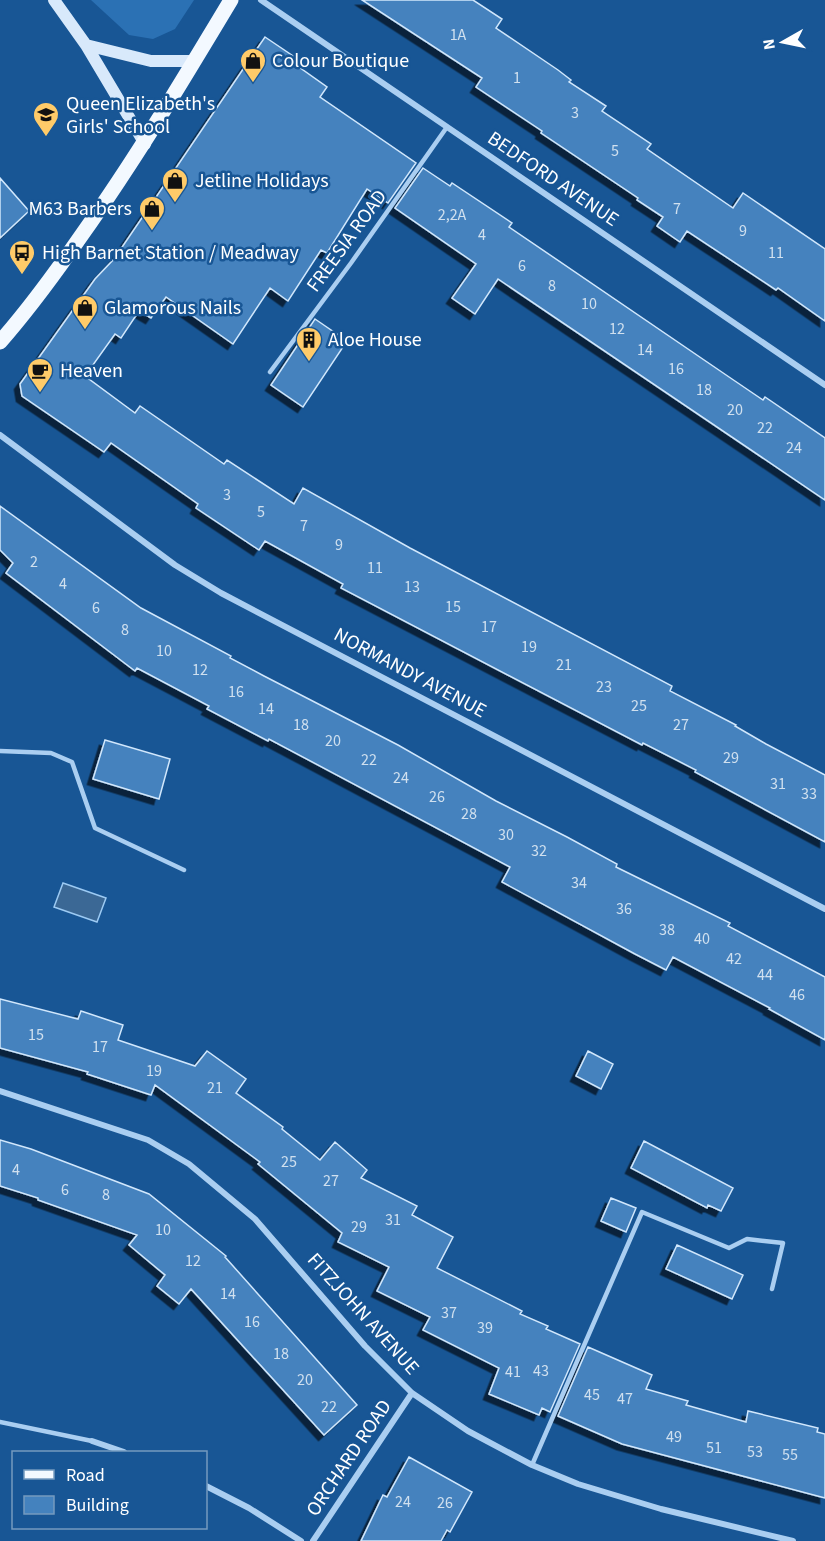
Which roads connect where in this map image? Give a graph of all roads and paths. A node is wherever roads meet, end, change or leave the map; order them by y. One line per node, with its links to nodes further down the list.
1 (54, 0): 4 (street)
2 (231, 0): 5 (main road)
3 (261, 0): 6 (street, BEDFORD AVENUE)
4 (86, 45): 5 (street); 7 (street)
5 (194, 61): 7 (main road)
6 (447, 127): 9 (lane, FREESIA ROAD); 10 (street, BEDFORD AVENUE)
7 (145, 144): 8 (main road)
8 (0, 342)
9 (270, 372)
10 (825, 385)
11 (0, 435): 14 (street, NORMANDY AVENUE)
12 (0, 751): 13 (lane)
13 (184, 870)
14 (825, 909)
15 (0, 1091): 17 (street, FITZJOHN AVENUE)
16 (772, 1289): 21 (lane)
17 (412, 1393): 21 (street, FITZJOHN AVENUE); 24 (street, ORCHARD ROAD)
18 (0, 1422): 19 (lane)
19 (92, 1441): 20 (street)
20 (121, 1451)
21 (532, 1465): 25 (street, FITZJOHN AVENUE)
22 (207, 1487): 23 (street)
23 (301, 1541)
24 (313, 1541)
25 (793, 1541)

